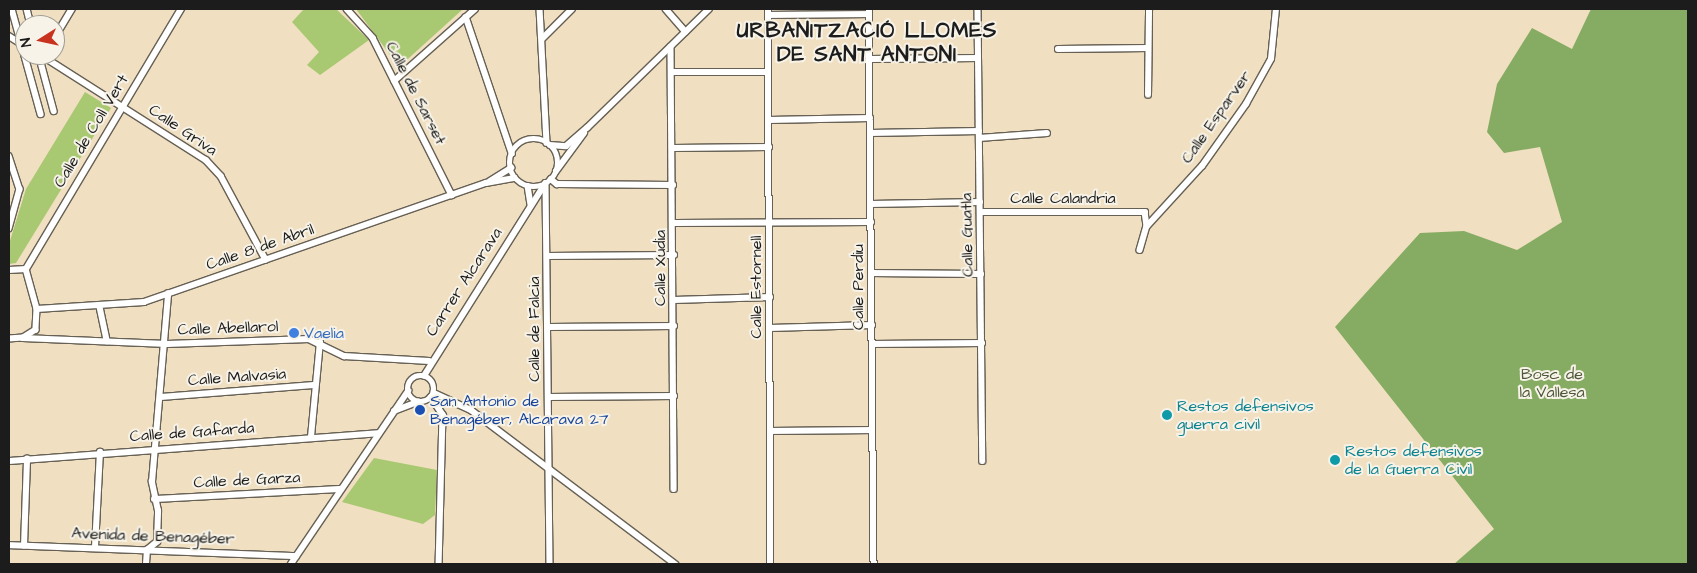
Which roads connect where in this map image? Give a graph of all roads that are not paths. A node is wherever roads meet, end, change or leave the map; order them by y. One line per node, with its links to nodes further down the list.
1 (72, 9): 15 (street)
2 (181, 9): 30 (street, Calle de Coll Vert)
3 (347, 9): 28 (street, Calle de Sarset)
4 (475, 9): 14 (street)
5 (540, 9): 17 (street)
6 (572, 9): 17 (street)
7 (666, 9): 16 (street)
8 (709, 9): 16 (street)
9 (978, 9): 21 (street, Calle Guatla)
10 (1149, 9): 19 (street)
11 (1276, 9): 60 (street, Calle Esparver)
12 (869, 11): 13 (street); 22 (street, Calle Perdiu)
13 (768, 12): 27 (street, Calle Estornell)
14 (466, 17): 28 (street); 42 (street)
15 (65, 21)
16 (686, 32): 18 (street)
17 (542, 39): 39 (street)
18 (671, 47): 26 (street, Calle Xudia); 35 (street)
19 (1148, 48): 20 (street); 29 (street)
20 (1058, 49)
21 (978, 58): 22 (street); 38 (street, Calle Guatla)
22 (870, 59): 33 (street, Calle Perdiu)
23 (28, 65): 32 (street)
24 (44, 65): 31 (street)
25 (58, 65): 30 (street, Calle Griva)
26 (672, 72): 27 (street); 41 (street, Calle Xudia)
27 (768, 72): 34 (street, Calle Estornell)
28 (394, 81): 52 (street, Calle de Sarset)
29 (1148, 95)
30 (123, 106): 65 (street, Calle Griva); 66 (street, Calle de Coll Vert)
31 (54, 112)
32 (40, 114)
33 (870, 118): 34 (street); 36 (street, Calle Perdiu)
34 (769, 120): 40 (street, Calle Estornell)
35 (587, 128): 39 (street); 45 (street)
36 (870, 132): 38 (street); 54 (street, Calle Perdiu)
37 (1047, 133): 38 (street)
38 (979, 134): 53 (street, Calle Guatla)
39 (548, 144): 42 (street); 45 (street)
40 (769, 147): 41 (street); 57 (street, Calle Estornell)
41 (673, 148): 50 (street, Calle Xudia)
42 (512, 153): 44 (street)
43 (9, 156): 46 (street)
44 (511, 168): 47 (street); 49 (street, Calle 8 de Abril)
45 (556, 171): 48 (street)
46 (11, 172): 61 (street)
47 (515, 178): 49 (street, Calle 8 de Abril); 51 (street)
48 (547, 182): 50 (street); 51 (street); 55 (street, Carrer Alcarava); 64 (street, Calle de Falcia)
49 (486, 183): 52 (street, Calle 8 de Abril)
50 (673, 185): 59 (street, Calle Xudia)
51 (528, 186): 55 (street)
52 (452, 195): 65 (street, Calle 8 de Abril)
53 (980, 202): 54 (street); 56 (street, Calle Guatla)
54 (871, 204): 58 (street, Calle Perdiu)
55 (530, 205): 86 (street, Carrer Alcarava)
56 (980, 212): 60 (street, Calle Calandria); 69 (street, Calle Guatla)
57 (769, 222): 58 (street); 59 (street); 71 (street, Calle Estornell)
58 (871, 222): 68 (street, Calle Perdiu)
59 (674, 223): 63 (street, Calle Xudia)
60 (1147, 226): 62 (street)
61 (9, 229)
62 (1140, 250)
63 (674, 255): 64 (street); 72 (street, Calle Xudia)
64 (547, 256): 77 (street, Calle de Falcia)
65 (266, 260): 70 (street, Calle 8 de Abril)
66 (26, 269): 67 (street); 74 (street)
67 (9, 270)
68 (871, 273): 69 (street); 76 (street, Calle Perdiu)
69 (981, 274): 83 (street, Calle Guatla)
70 (168, 294): 73 (street, Calle 8 de Abril); 84 (street)
71 (770, 298): 72 (street); 78 (street, Calle Estornell)
72 (674, 300): 75 (street, Calle Xudia)
73 (100, 307): 74 (street, Calle 8 de Abril); 81 (street)
74 (37, 309): 79 (street)
75 (674, 326): 77 (street); 91 (street, Calle Xudia)
76 (872, 326): 78 (street); 85 (street, Calle Perdiu)
77 (548, 327): 93 (street, Calle de Falcia)
78 (770, 328): 97 (street, Calle Estornell)
79 (23, 338): 80 (street, Calle Abellarol); 81 (street, Calle Abellarol)
80 (9, 339)
81 (107, 341): 84 (street, Calle Abellarol)
82 (320, 342): 84 (street, Calle Abellarol); 86 (street, Calle Abellarol); 88 (street)
83 (982, 343): 85 (street); 104 (street, Calle Guatla)
84 (167, 344): 92 (street)
85 (872, 344): 96 (street, Calle Perdiu)
86 (429, 361): 87 (street, Carrer Alcarava)
87 (424, 376): 89 (street); 90 (street)
88 (314, 385): 92 (street, Calle Malvasia); 99 (street)
89 (408, 391): 94 (street); 95 (street)
90 (432, 395): 94 (street); 105 (street); 116 (street)
91 (674, 396): 93 (street); 107 (street, Calle Xudia)
92 (161, 397): 100 (street)
93 (548, 397): 105 (street, Calle de Falcia)
94 (418, 402): 95 (street)
95 (392, 412): 98 (street)
96 (872, 430): 97 (street); 120 (street, Calle Perdiu)
97 (771, 432): 119 (street, Calle Estornell)
98 (378, 433): 99 (street, Calle de Gafarda); 106 (street)
99 (311, 437): 100 (street, Calle de Gafarda)
100 (156, 447): 101 (street, Calle de Gafarda); 108 (street)
101 (100, 452): 102 (street, Calle de Gafarda); 111 (street)
102 (27, 459): 103 (street, Calle de Gafarda); 110 (street)
103 (9, 461)
104 (983, 461)
105 (550, 474): 117 (street, Calle de Falcia); 118 (street)
106 (341, 489): 108 (street, Calle de Garza); 113 (street)
107 (674, 489)
108 (154, 499): 112 (street)
109 (9, 545): 110 (street, Avenida de Benagéber)
110 (24, 546): 111 (street, Avenida de Benagéber)
111 (95, 547): 112 (street, Avenida de Benagéber)
112 (147, 550): 113 (street, Avenida de Benagéber); 114 (street)
113 (296, 556): 115 (street)
114 (146, 564)
115 (291, 564)
116 (439, 564)
117 (550, 564)
118 (674, 564)
119 (771, 564)
120 (874, 564)

